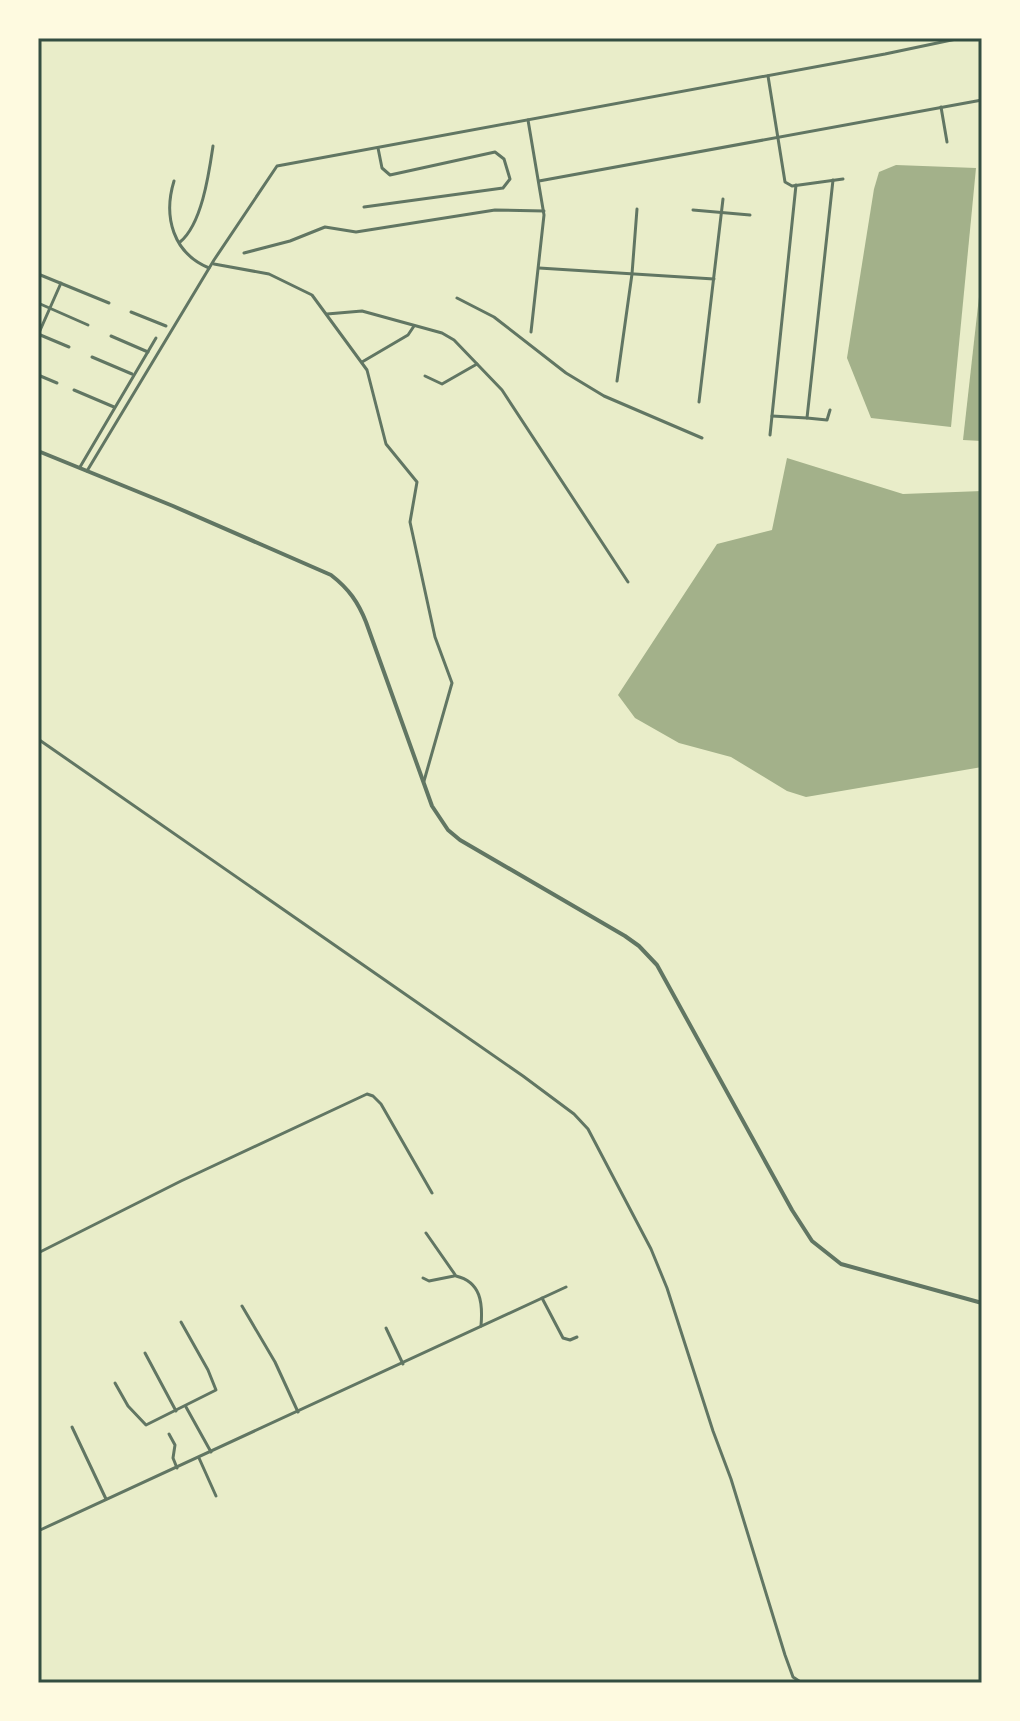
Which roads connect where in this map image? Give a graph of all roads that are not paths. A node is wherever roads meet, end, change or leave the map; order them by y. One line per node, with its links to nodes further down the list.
1 (961, 38): 2 (street)
2 (768, 76): 5 (street); 6 (street)
3 (982, 100): 4 (street)
4 (941, 107): 6 (street); 7 (street)
5 (528, 120): 9 (street); 13 (street)
6 (779, 136): 13 (street); 14 (street)
7 (947, 142)
8 (213, 146): 22 (street)
9 (378, 148): 16 (street); 24 (street)
10 (843, 179): 11 (street)
11 (833, 180): 14 (street); 58 (street)
12 (174, 181): 22 (street)
13 (539, 181): 19 (street)
14 (796, 185): 57 (street)
15 (723, 199): 20 (street)
16 (364, 207)
17 (637, 209): 27 (street)
18 (693, 210): 20 (street)
19 (544, 211): 23 (street); 25 (street)
20 (721, 213): 21 (street); 28 (street)
21 (750, 215)
22 (179, 242): 24 (street)
23 (244, 253)
24 (212, 264): 35 (street); 63 (street)
25 (539, 268): 27 (street); 39 (street)
26 (38, 274): 29 (street)
27 (632, 274): 28 (street); 51 (street)
28 (714, 279): 54 (street)
29 (61, 283): 32 (street); 33 (street)
30 (457, 298): 60 (street)
31 (38, 303): 33 (street)
32 (109, 303)
33 (50, 308): 36 (street); 40 (street)
34 (131, 312): 38 (street)
35 (327, 314): 37 (street); 46 (street)
36 (88, 325)
37 (414, 325): 46 (street); 47 (street)
38 (166, 326)
39 (531, 332)
40 (38, 335): 43 (street)
41 (111, 336): 44 (street)
42 (156, 338): 44 (street)
43 (69, 347)
44 (148, 352): 48 (street)
45 (92, 357): 48 (street)
46 (362, 362): 66 (street)
47 (477, 364): 50 (street); 64 (street)
48 (134, 374): 55 (street)
49 (38, 375): 52 (street)
50 (425, 376)
51 (617, 381)
52 (57, 383)
53 (74, 390): 55 (street)
54 (699, 402)
55 (115, 408): 62 (street)
56 (830, 410): 58 (street)
57 (772, 416): 58 (street); 59 (street)
58 (807, 418)
59 (770, 435)
60 (702, 438)
61 (38, 451): 62 (street)
62 (80, 467): 63 (street)
63 (87, 471): 66 (street)
64 (628, 582)
65 (38, 739): 94 (street)
66 (423, 784): 74 (street)
67 (432, 1193): 69 (street)
68 (426, 1233): 70 (street)
69 (38, 1253)
70 (456, 1276): 71 (street); 78 (street)
71 (423, 1278)
72 (566, 1287): 73 (street)
73 (542, 1298): 78 (street); 79 (street)
74 (982, 1303)
75 (242, 1306): 85 (street)
76 (181, 1322): 83 (street)
77 (386, 1328): 81 (street)
78 (481, 1328): 81 (street)
79 (577, 1337)
80 (145, 1353): 84 (street)
81 (403, 1364): 85 (street)
82 (115, 1383): 84 (street)
83 (186, 1407): 84 (street); 88 (street)
84 (176, 1411)
85 (298, 1412): 88 (street)
86 (72, 1427): 92 (street)
87 (169, 1434): 90 (street)
88 (211, 1452): 89 (street)
89 (199, 1458): 90 (street); 91 (street)
90 (177, 1468): 92 (street)
91 (216, 1496)
92 (106, 1500): 93 (street)
93 (38, 1531)
94 (802, 1683)

